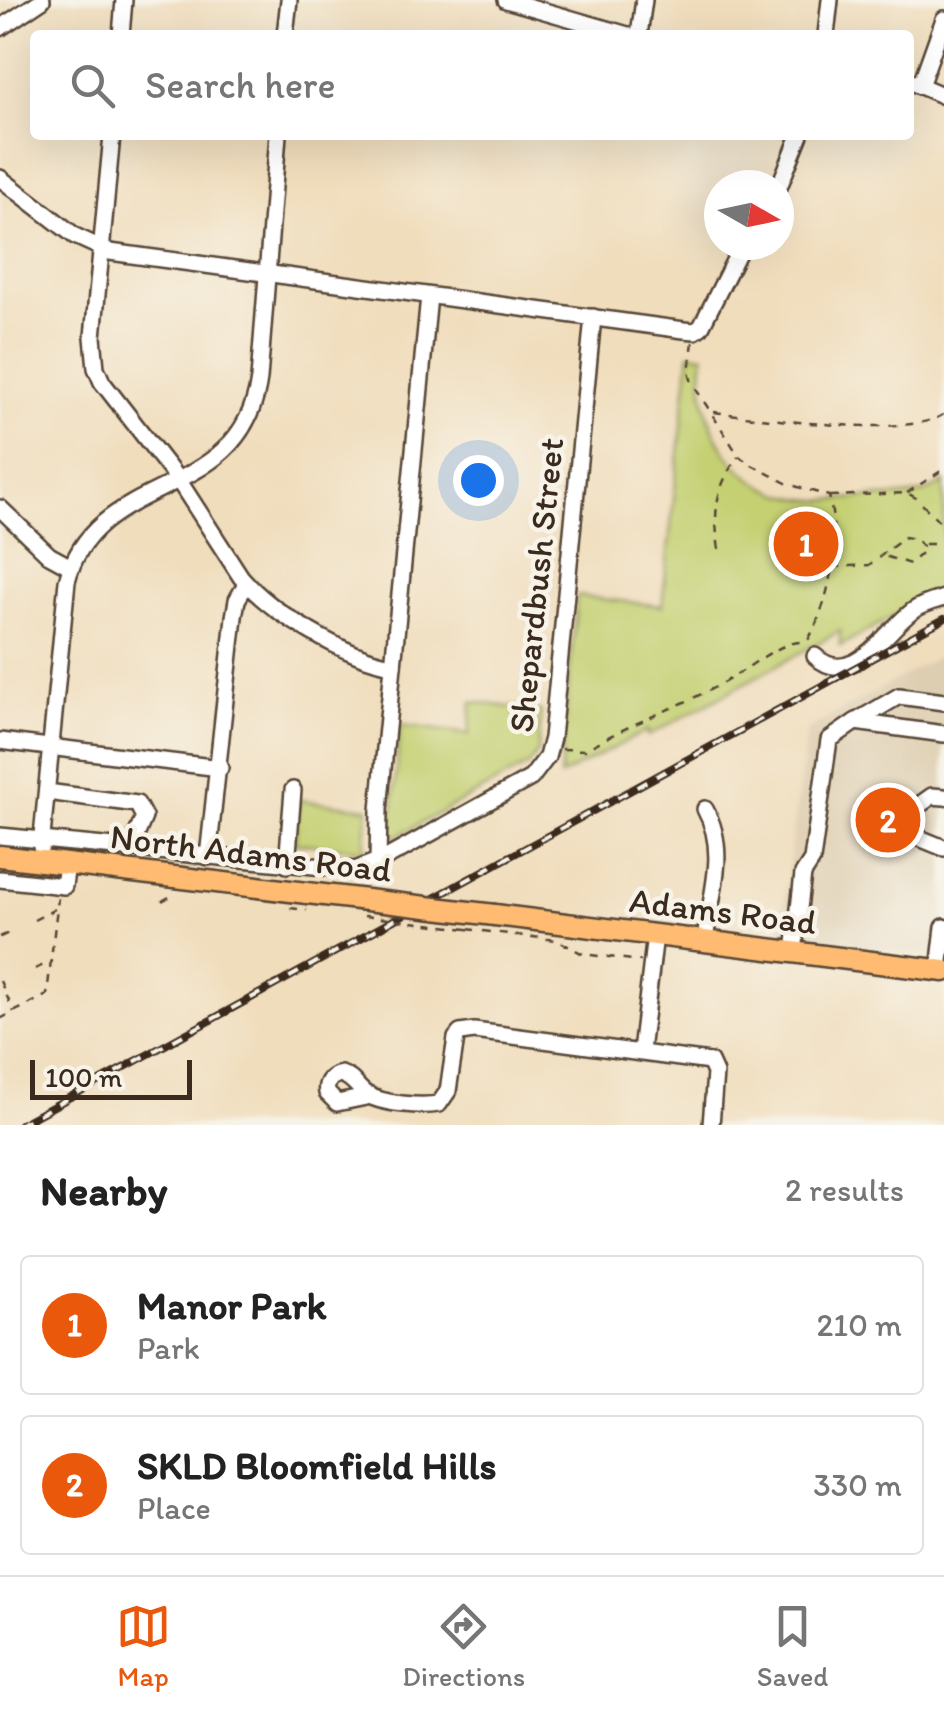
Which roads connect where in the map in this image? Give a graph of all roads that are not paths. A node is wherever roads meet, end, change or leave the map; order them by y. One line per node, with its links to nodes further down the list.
1 (42, 0): 8 (street)
2 (124, 0): 9 (street)
3 (289, 0): 10 (street)
4 (506, 0): 11 (street)
5 (644, 0): 12 (street)
6 (830, 0): 13 (street)
7 (944, 19): 14 (street)
8 (0, 28)
9 (121, 30)
10 (286, 30)
11 (611, 30)
12 (640, 30)
13 (827, 30)
14 (915, 84): 15 (street)
15 (944, 96)
16 (111, 140): 21 (street)
17 (278, 140): 23 (street)
18 (798, 140): 19 (street)
19 (786, 170)
20 (0, 178): 21 (street)
21 (100, 249): 23 (street); 26 (street)
22 (734, 260): 25 (street)
23 (267, 274): 24 (street); 26 (street)
24 (429, 296): 25 (street); 32 (street)
25 (593, 317): 51 (street, Shepardbush Street)
26 (179, 480): 28 (street); 29 (street)
27 (0, 508): 28 (street)
28 (70, 567): 37 (street)
29 (246, 584): 32 (street); 38 (street)
30 (944, 598): 31 (street)
31 (811, 649)
32 (393, 665): 51 (street)
33 (944, 702): 34 (street)
34 (855, 722): 35 (street); 59 (street)
35 (944, 734)
36 (0, 741): 37 (street)
37 (52, 748): 38 (street); 40 (street)
38 (220, 768): 50 (street)
39 (294, 790): 53 (street)
40 (48, 792): 47 (street); 48 (street)
41 (944, 797): 43 (street)
42 (705, 808): 58 (street)
43 (915, 808)
44 (913, 827): 46 (street)
45 (0, 836): 47 (street, Shepardbush Street)
46 (944, 848)
47 (41, 850): 48 (street, Shepardbush Street); 49 (main road, North Adams Road); 52 (main road, North Adams Road)
48 (130, 850): 50 (street, Shepardbush Street)
49 (0, 856)
50 (208, 857): 53 (street, Shepardbush Street)
51 (378, 862): 53 (street, Shepardbush Street)
52 (67, 864): 54 (street); 55 (main road, North Adams Road, bridge)
53 (287, 865)
54 (0, 878)
55 (495, 916): 57 (main road, Adams Road)
56 (944, 927): 60 (street)
57 (655, 935): 58 (main road, Adams Road); 61 (street)
58 (705, 941): 59 (main road, Adams Road)
59 (794, 952): 60 (main road, Adams Road)
60 (941, 970)
61 (641, 1051): 62 (street); 63 (street)
62 (370, 1096)
63 (711, 1125)

